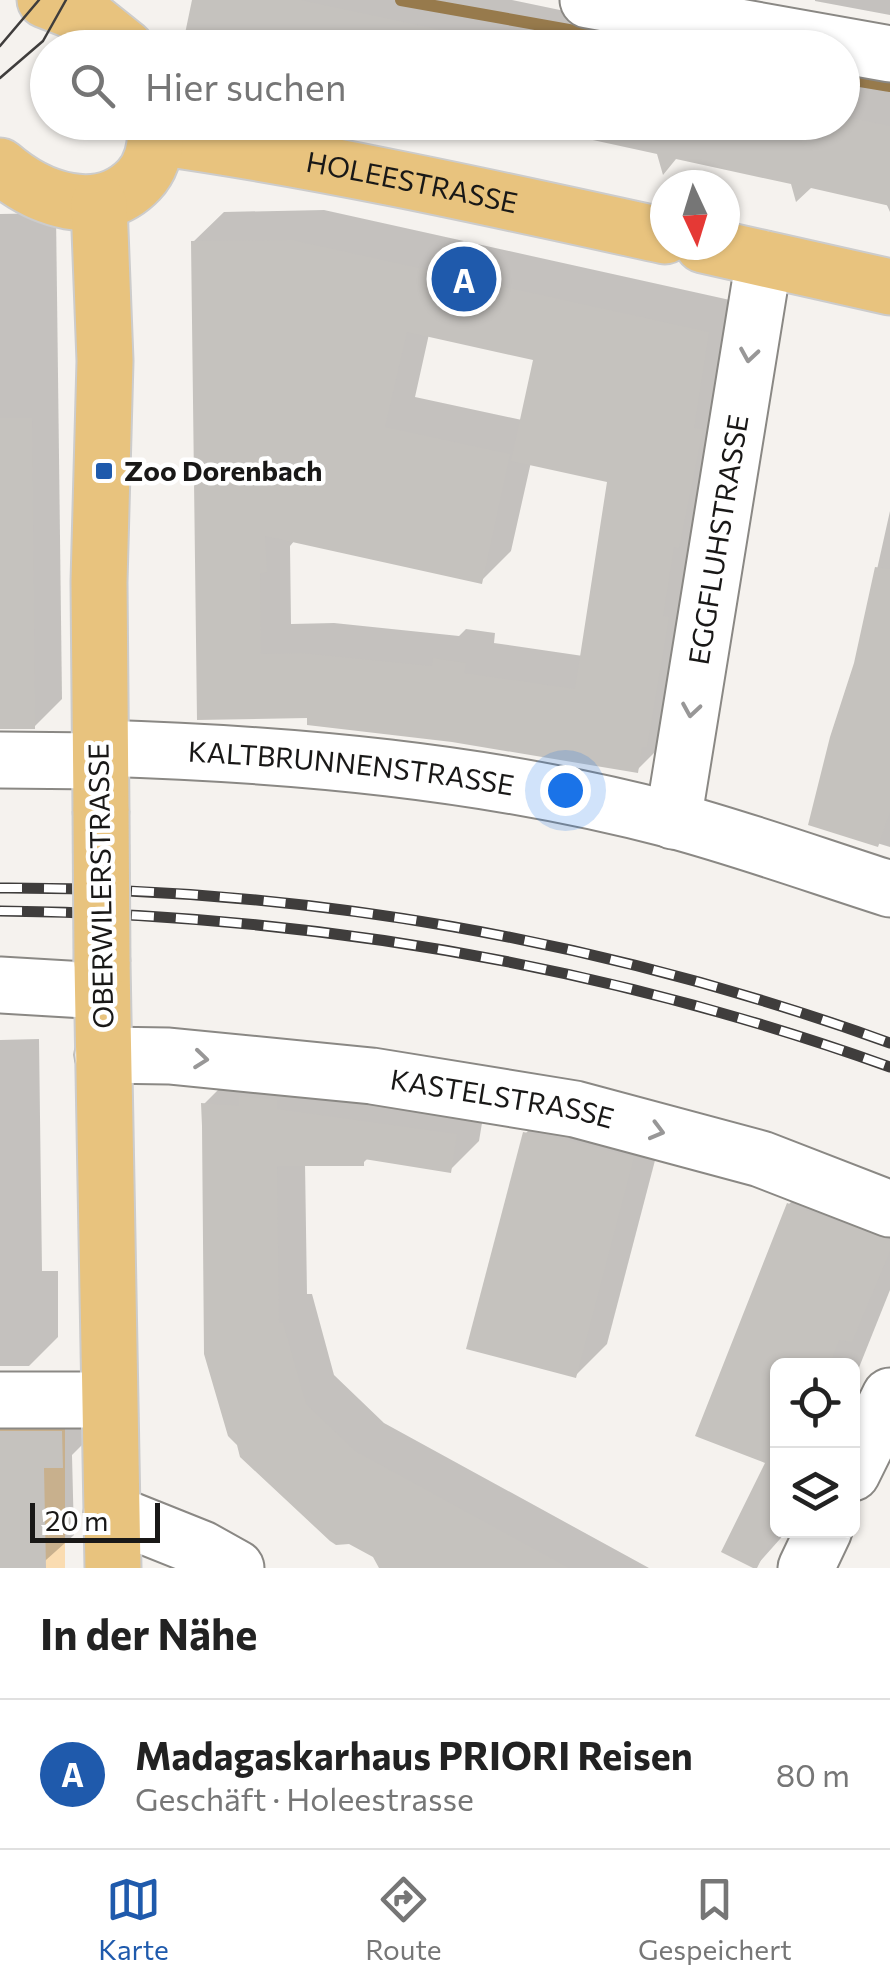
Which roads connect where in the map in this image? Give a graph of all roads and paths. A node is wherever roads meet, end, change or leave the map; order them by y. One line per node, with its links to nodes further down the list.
1 (45, 0): 4 (main road)
2 (623, 3): 3 (street)
3 (782, 17): 5 (street)
4 (122, 29)
5 (820, 30)
6 (860, 44): 7 (street)
7 (890, 54)
8 (154, 140): 11 (main road)
9 (202, 140): 12 (main road, HOLEESTRASSE)
10 (0, 166): 11 (main road)
11 (99, 204): 17 (main road, OBERWILERSTRASSE)
12 (650, 233)
13 (740, 253): 14 (main road)
14 (764, 259): 15 (main road); 18 (street, EGGFLUHSTRASSE, one-way to 18)
15 (890, 288)
16 (0, 760): 17 (street, KALTBRUNNENSTRASSE)
17 (100, 774): 18 (street, KALTBRUNNENSTRASSE); 20 (main road, OBERWILERSTRASSE, bridge)
18 (673, 820): 19 (street, KALTBRUNNENSTRASSE)
19 (890, 889)
20 (102, 976): 21 (street); 22 (main road, OBERWILERSTRASSE)
21 (0, 985)
22 (103, 1055): 23 (street, KASTELSTRASSE, one-way to 23); 26 (main road, OBERWILERSTRASSE)
23 (890, 1209)
24 (890, 1396): 27 (street)
25 (0, 1400): 26 (street)
26 (108, 1400): 28 (main road, OBERWILERSTRASSE)
27 (860, 1457)
28 (112, 1512): 30 (main road, OBERWILERSTRASSE); 31 (street)
29 (820, 1538): 32 (street)
30 (114, 1568)
31 (236, 1568)
32 (806, 1568)

